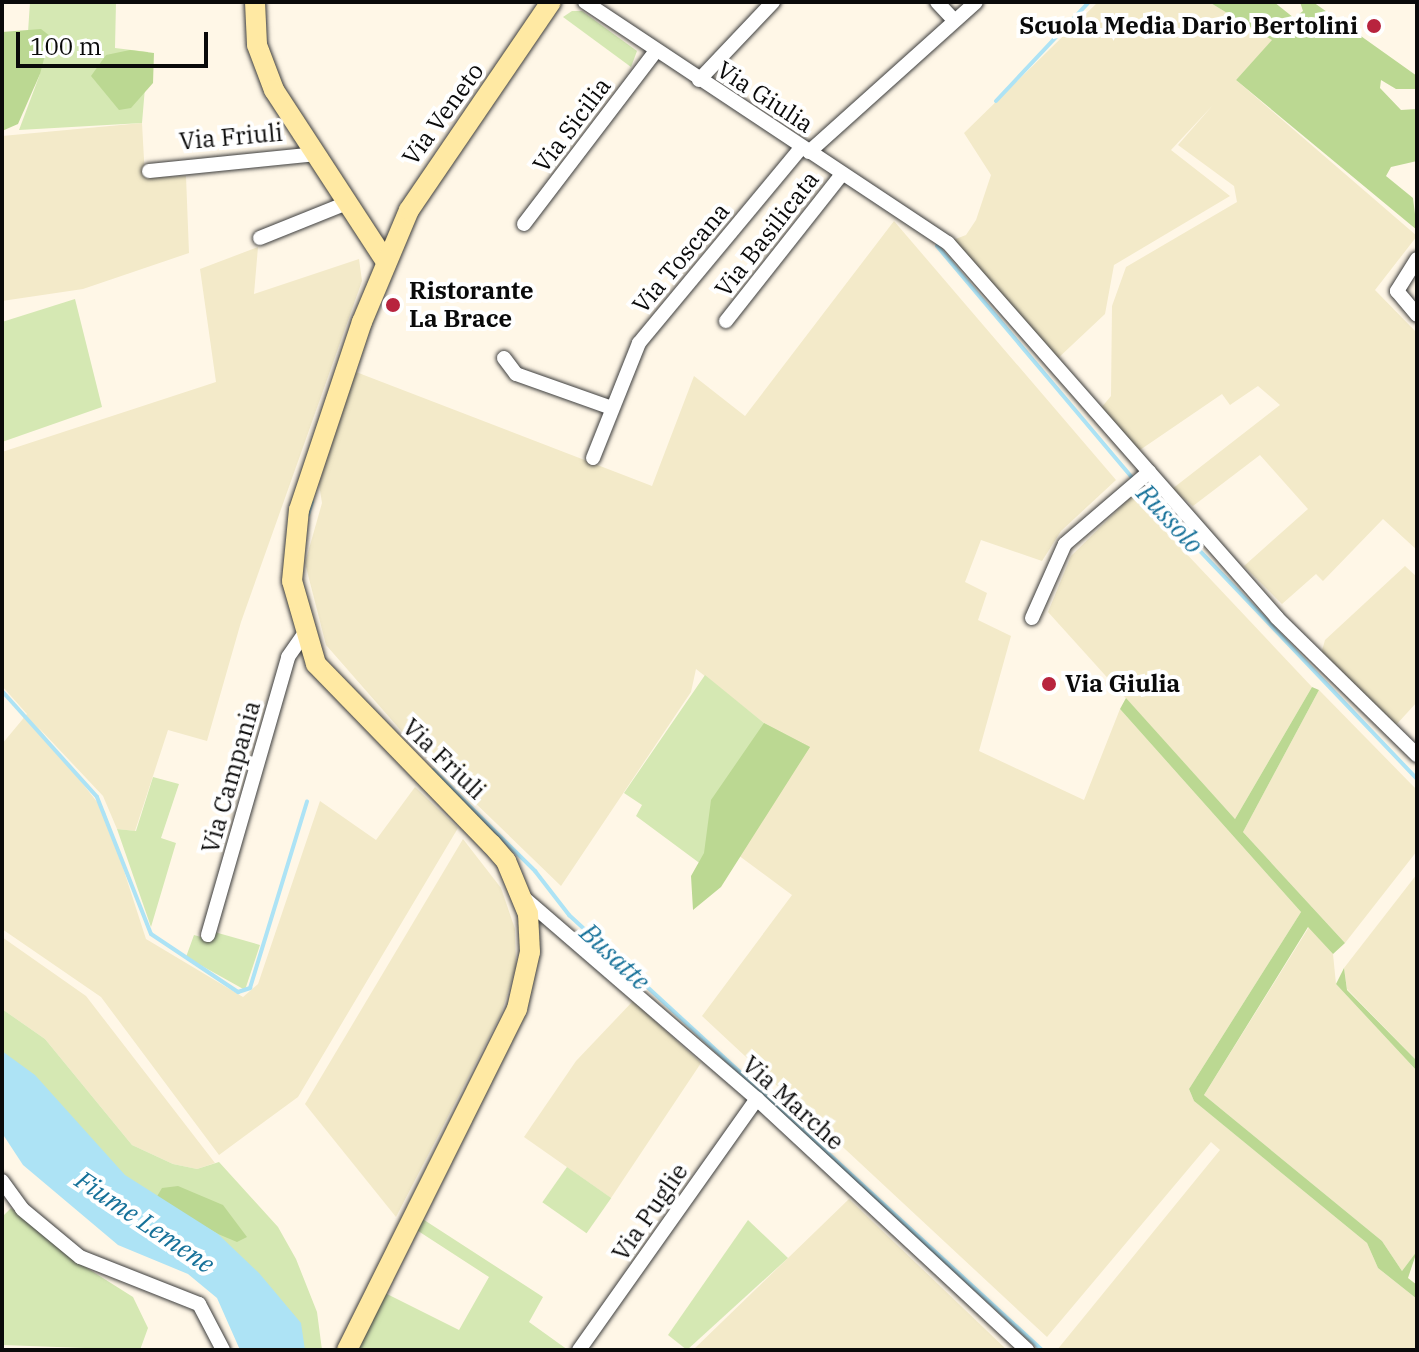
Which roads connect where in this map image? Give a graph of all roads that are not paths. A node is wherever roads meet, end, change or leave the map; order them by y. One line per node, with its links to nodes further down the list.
1 (255, 2): 11 (main road, Via Friuli)
2 (551, 2): 18 (main road, Via Veneto)
3 (585, 2): 8 (street, Via Giulia)
4 (773, 2): 9 (street)
5 (937, 2): 7 (street)
6 (976, 2): 7 (street, Via Toscana)
7 (953, 19): 10 (street, Via Toscana)
8 (655, 52): 9 (street, Via Giulia); 15 (street, Via Sicilia)
9 (699, 80): 10 (street, Via Giulia)
10 (806, 149): 13 (street, Via Giulia); 22 (street, Via Toscana)
11 (317, 154): 12 (street, Via Friuli); 14 (main road, Via Friuli)
12 (149, 171)
13 (842, 174): 20 (street, Via Basilicata); 24 (street, Via Giulia)
14 (347, 203): 16 (street); 18 (main road, Via Friuli)
15 (524, 224)
16 (260, 238)
17 (1417, 259): 19 (street)
18 (386, 262): 26 (main road, Via Friuli)
19 (1417, 315)
20 (726, 321)
21 (504, 358): 22 (street)
22 (612, 408): 23 (street, Via Toscana)
23 (593, 458)
24 (1145, 476): 25 (street); 27 (street, Via Giulia)
25 (1032, 618)
26 (304, 634): 28 (main road, Via Friuli); 29 (street, Via Campania)
27 (1417, 755)
28 (523, 897): 30 (street, Via Marche); 33 (main road, Via Friuli)
29 (208, 935)
30 (757, 1099): 34 (street, Via Puglie); 35 (street, Via Marche)
31 (2, 1181): 32 (street)
32 (223, 1350)
33 (347, 1350)
34 (579, 1350)
35 (1027, 1350)

